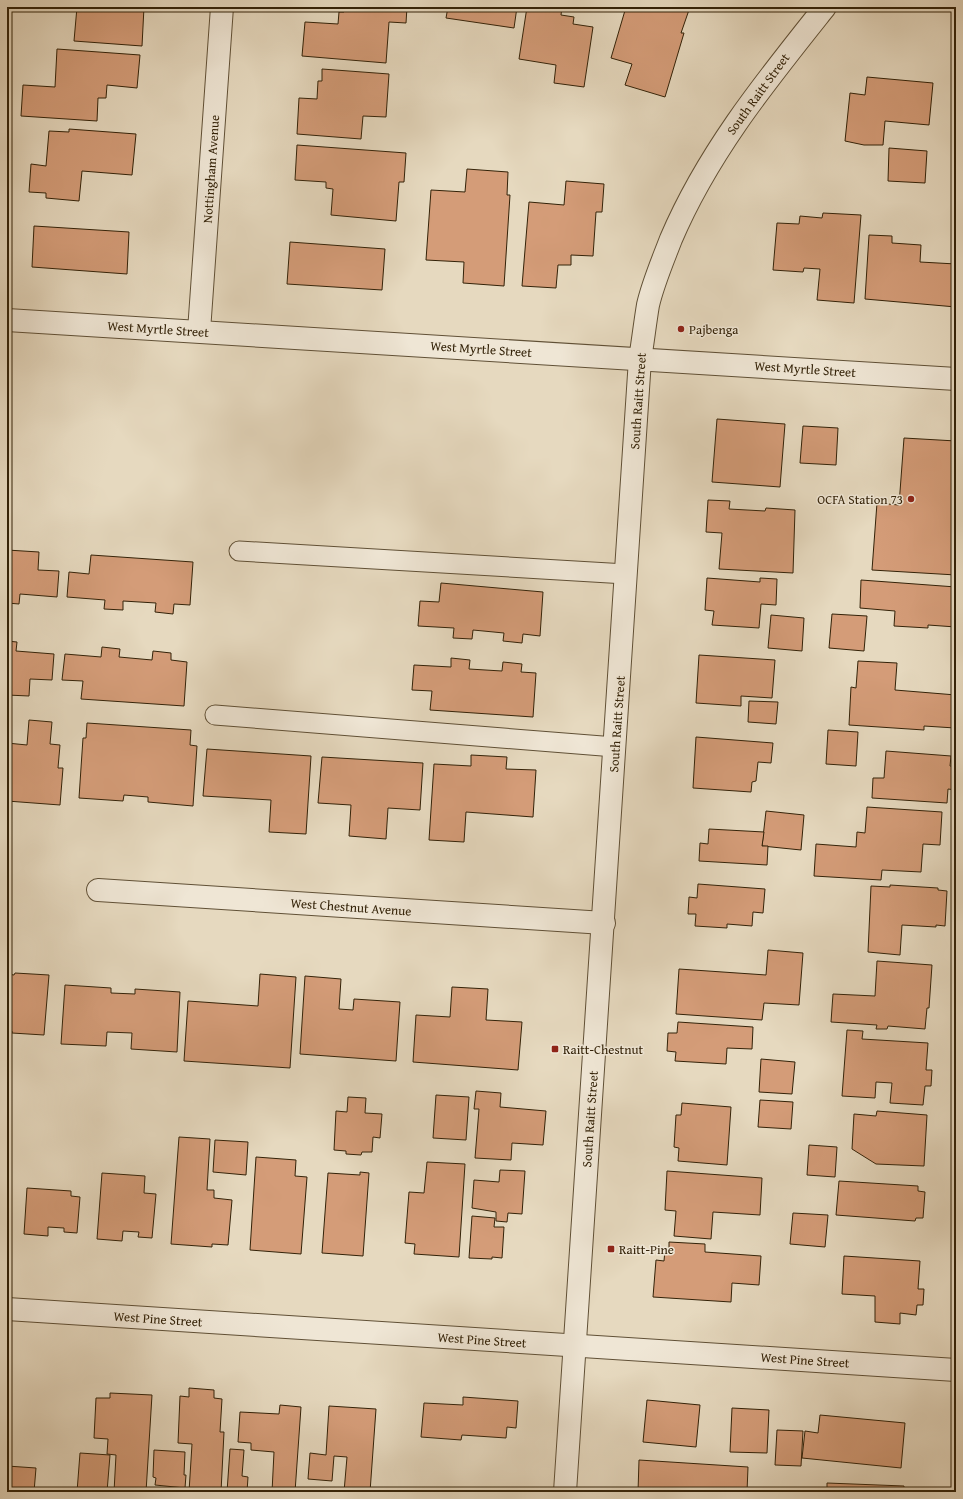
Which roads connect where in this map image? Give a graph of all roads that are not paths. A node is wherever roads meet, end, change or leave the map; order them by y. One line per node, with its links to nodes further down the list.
1 (222, 7): 4 (street, Nottingham Avenue)
2 (825, 7): 5 (street, South Raitt Street)
3 (7, 320): 4 (street, West Myrtle Street)
4 (199, 331): 5 (street, West Myrtle Street)
5 (640, 359): 6 (street, West Myrtle Street); 8 (street, South Raitt Street)
6 (956, 379)
7 (239, 551): 8 (lane)
8 (626, 574): 10 (street, South Raitt Street)
9 (214, 715): 10 (lane)
10 (615, 747): 12 (street, South Raitt Street)
11 (98, 890): 12 (street, West Chestnut Avenue)
12 (604, 923): 14 (street, South Raitt Street)
13 (7, 1309): 14 (street, West Pine Street)
14 (575, 1346): 15 (street, West Pine Street); 16 (street, South Raitt Street)
15 (956, 1370)
16 (565, 1492)

